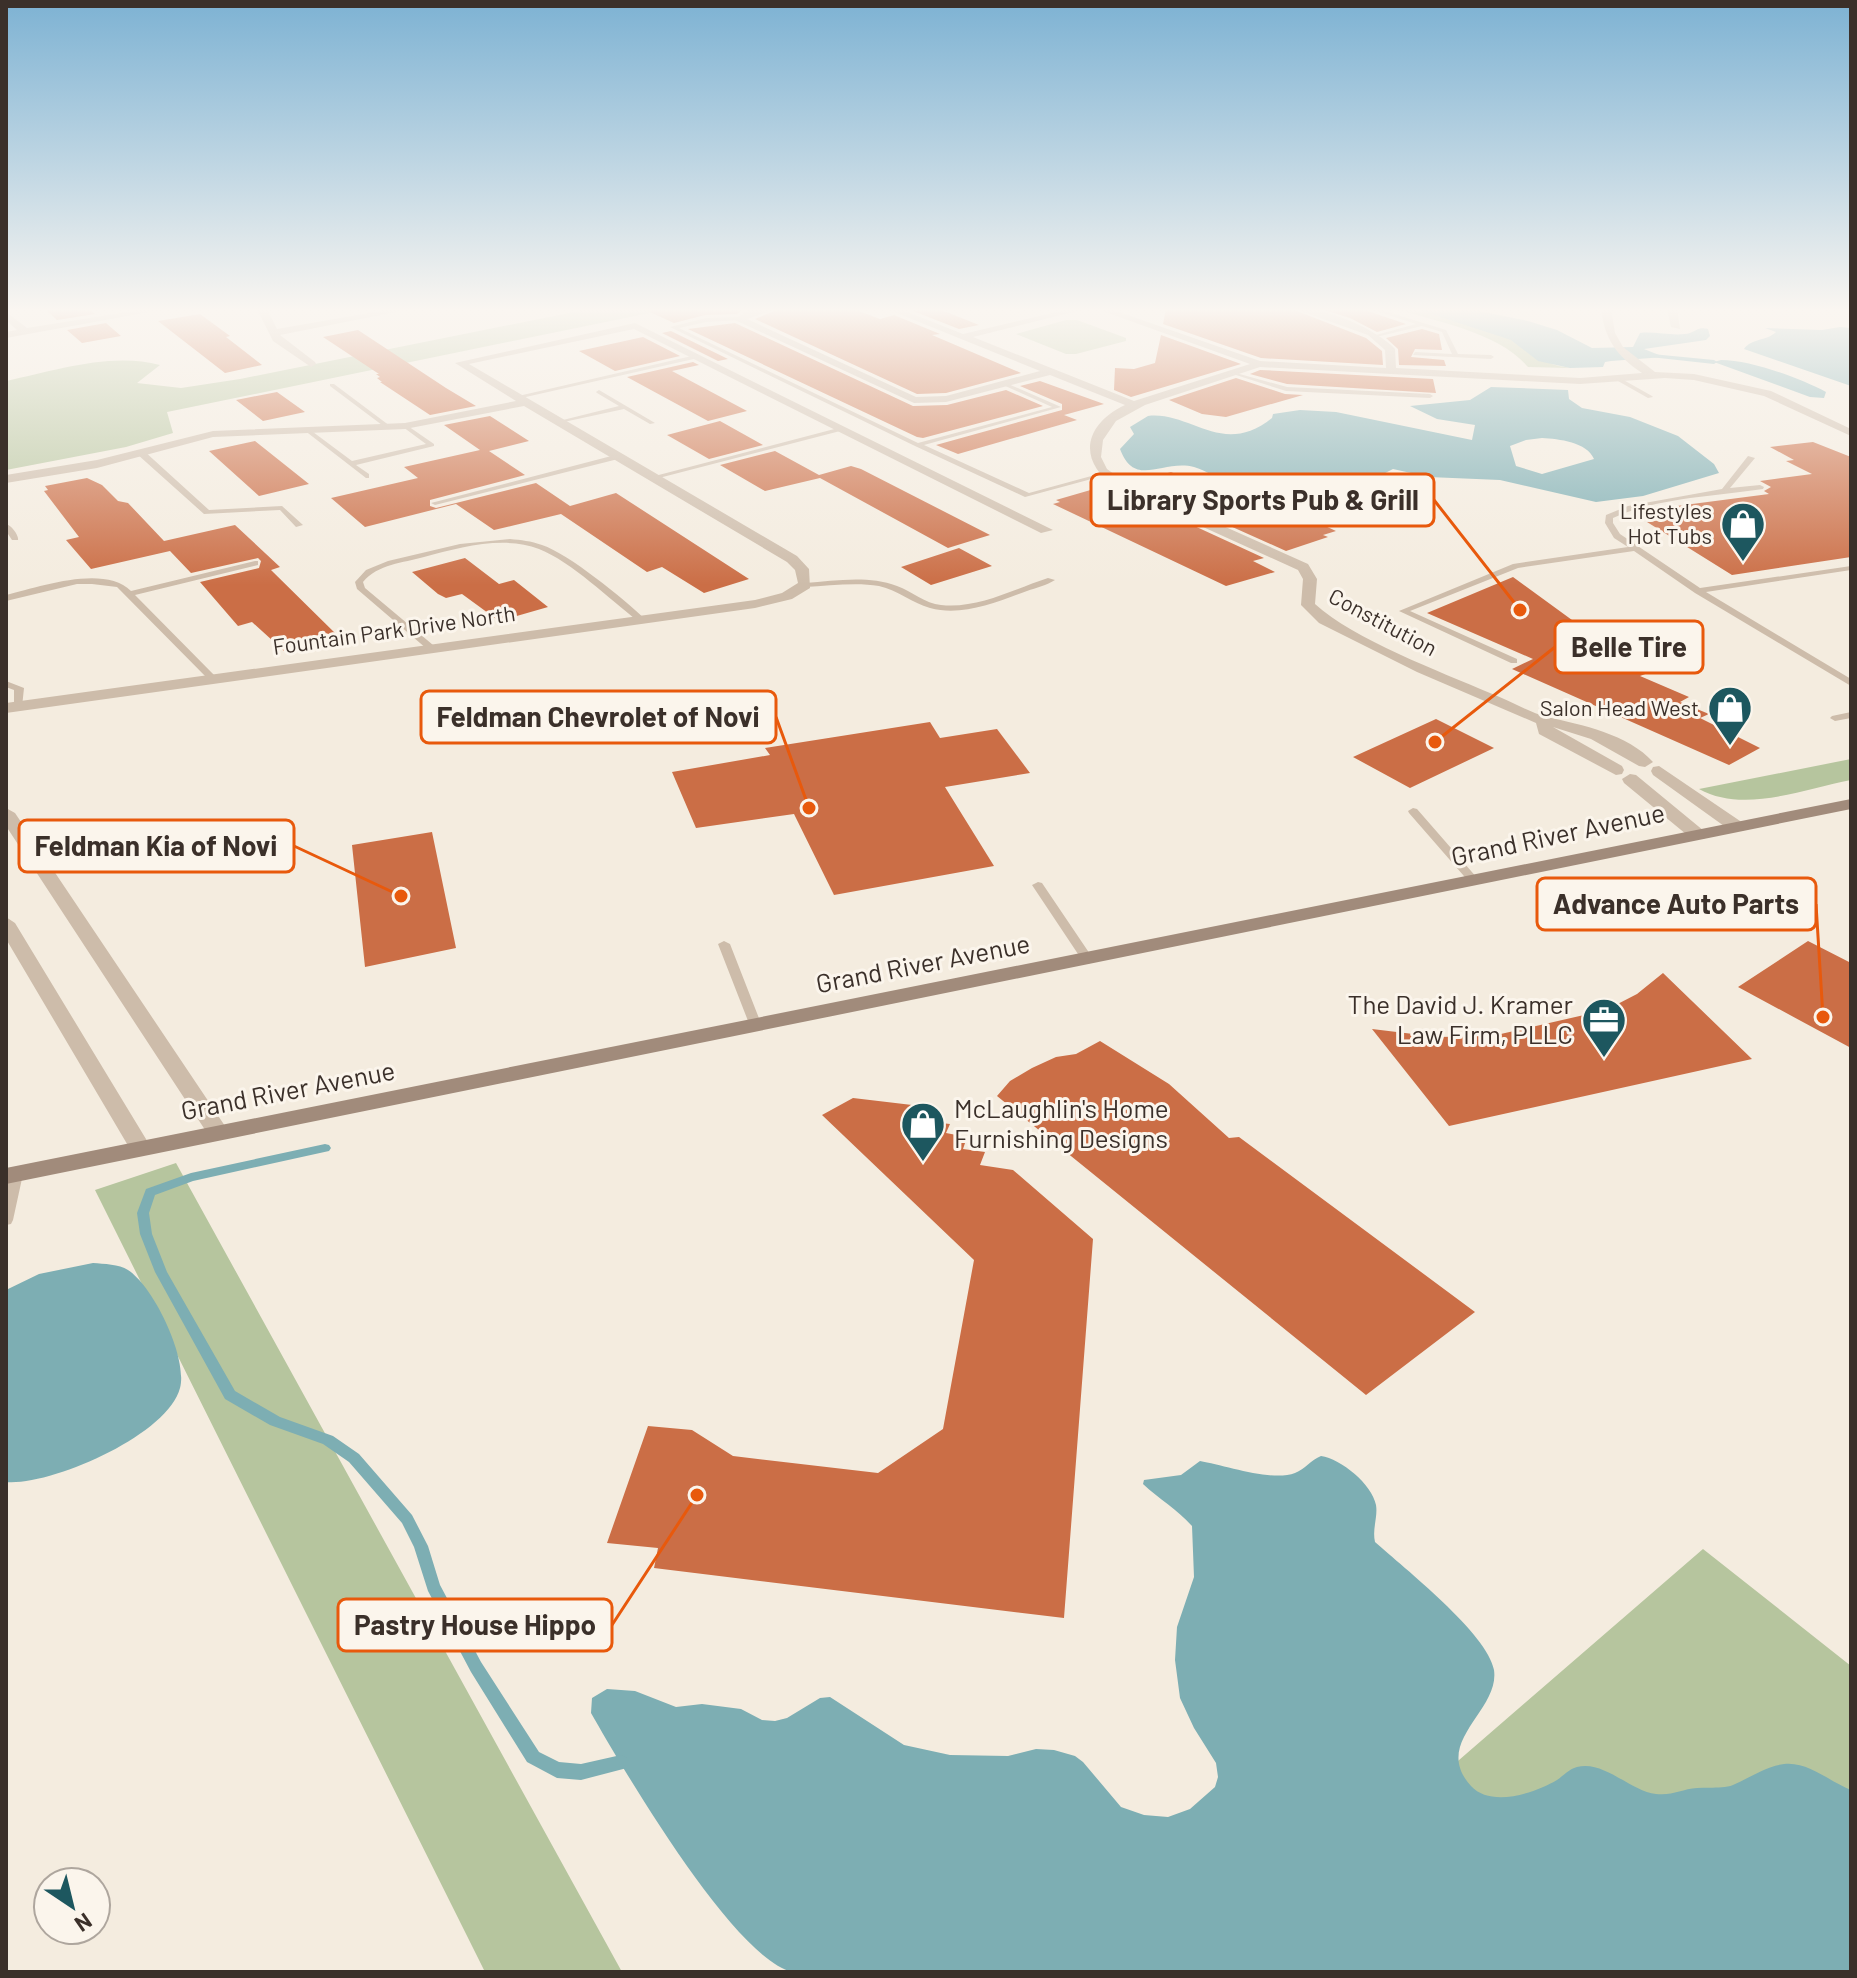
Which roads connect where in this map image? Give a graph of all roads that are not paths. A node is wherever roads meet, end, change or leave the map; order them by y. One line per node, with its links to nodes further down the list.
1 (354, 401): 18 (lane)
2 (511, 401): 17 (street)
3 (525, 401): 14 (street)
4 (615, 401): 12 (lane)
5 (786, 401): 19 (street)
6 (827, 401): 22 (lane)
7 (1045, 401): 22 (lane)
8 (1125, 401): 11 (street)
9 (1147, 401): 11 (street)
10 (1784, 401): 15 (street)
11 (1135, 405): 27 (street)
12 (625, 407): 14 (lane); 16 (lane)
13 (1851, 419): 15 (street)
14 (561, 422): 24 (street)
15 (1828, 422): 21 (street)
16 (652, 423)
17 (405, 426): 18 (street); 26 (lane)
18 (388, 427): 20 (street)
19 (842, 429): 29 (lane); 36 (street)
20 (307, 430): 23 (street); 26 (lane)
21 (1851, 433)
22 (917, 445): 27 (lane)
23 (140, 452): 30 (street); 34 (lane)
24 (619, 456): 29 (street); 33 (lane)
25 (1751, 458): 32 (lane)
26 (350, 464): 28 (lane)
27 (1106, 474): 55 (street, Constitution)
28 (366, 476)
29 (655, 477): 42 (street)
30 (6, 479)
31 (1760, 487): 32 (lane)
32 (1724, 491): 38 (lane)
33 (435, 503)
34 (299, 525)
35 (6, 526): 37 (lane)
36 (1046, 530)
37 (15, 538)
38 (1632, 549): 43 (lane); 48 (lane)
39 (255, 563): 44 (lane)
40 (1851, 568): 43 (lane)
41 (1051, 580): 42 (lane)
42 (805, 585): 46 (street, Fountain Park Drive North)
43 (1698, 591): 50 (lane)
44 (131, 594): 45 (lane); 49 (lane)
45 (6, 598)
46 (641, 619): 47 (street, Fountain Park Drive North); 47 (lane)
47 (430, 647): 49 (street, Fountain Park Drive North)
48 (1514, 661)
49 (212, 678): 52 (street, Fountain Park Drive North)
50 (1851, 683)
51 (6, 684): 52 (lane)
52 (13, 706)
53 (1851, 715): 54 (lane)
54 (1835, 718)
55 (1544, 721): 59 (street, Constitution); 60 (street, Constitution)
56 (1851, 804): 59 (main road, Grand River Avenue)
57 (1413, 811): 61 (lane)
58 (6, 813): 67 (street)
59 (1737, 827): 60 (main road, Grand River Avenue)
60 (1698, 835): 61 (main road, Grand River Avenue)
61 (1474, 881): 65 (main road, Grand River Avenue)
62 (1038, 885): 65 (lane)
63 (6, 923): 68 (street)
64 (724, 944): 66 (lane)
65 (1088, 960): 66 (main road, Grand River Avenue)
66 (756, 1026): 67 (main road, Grand River Avenue)
67 (219, 1134): 68 (main road, Grand River Avenue)
68 (141, 1149): 69 (main road, Grand River Avenue)
69 (11, 1175): 70 (lane)
70 (6, 1220)

